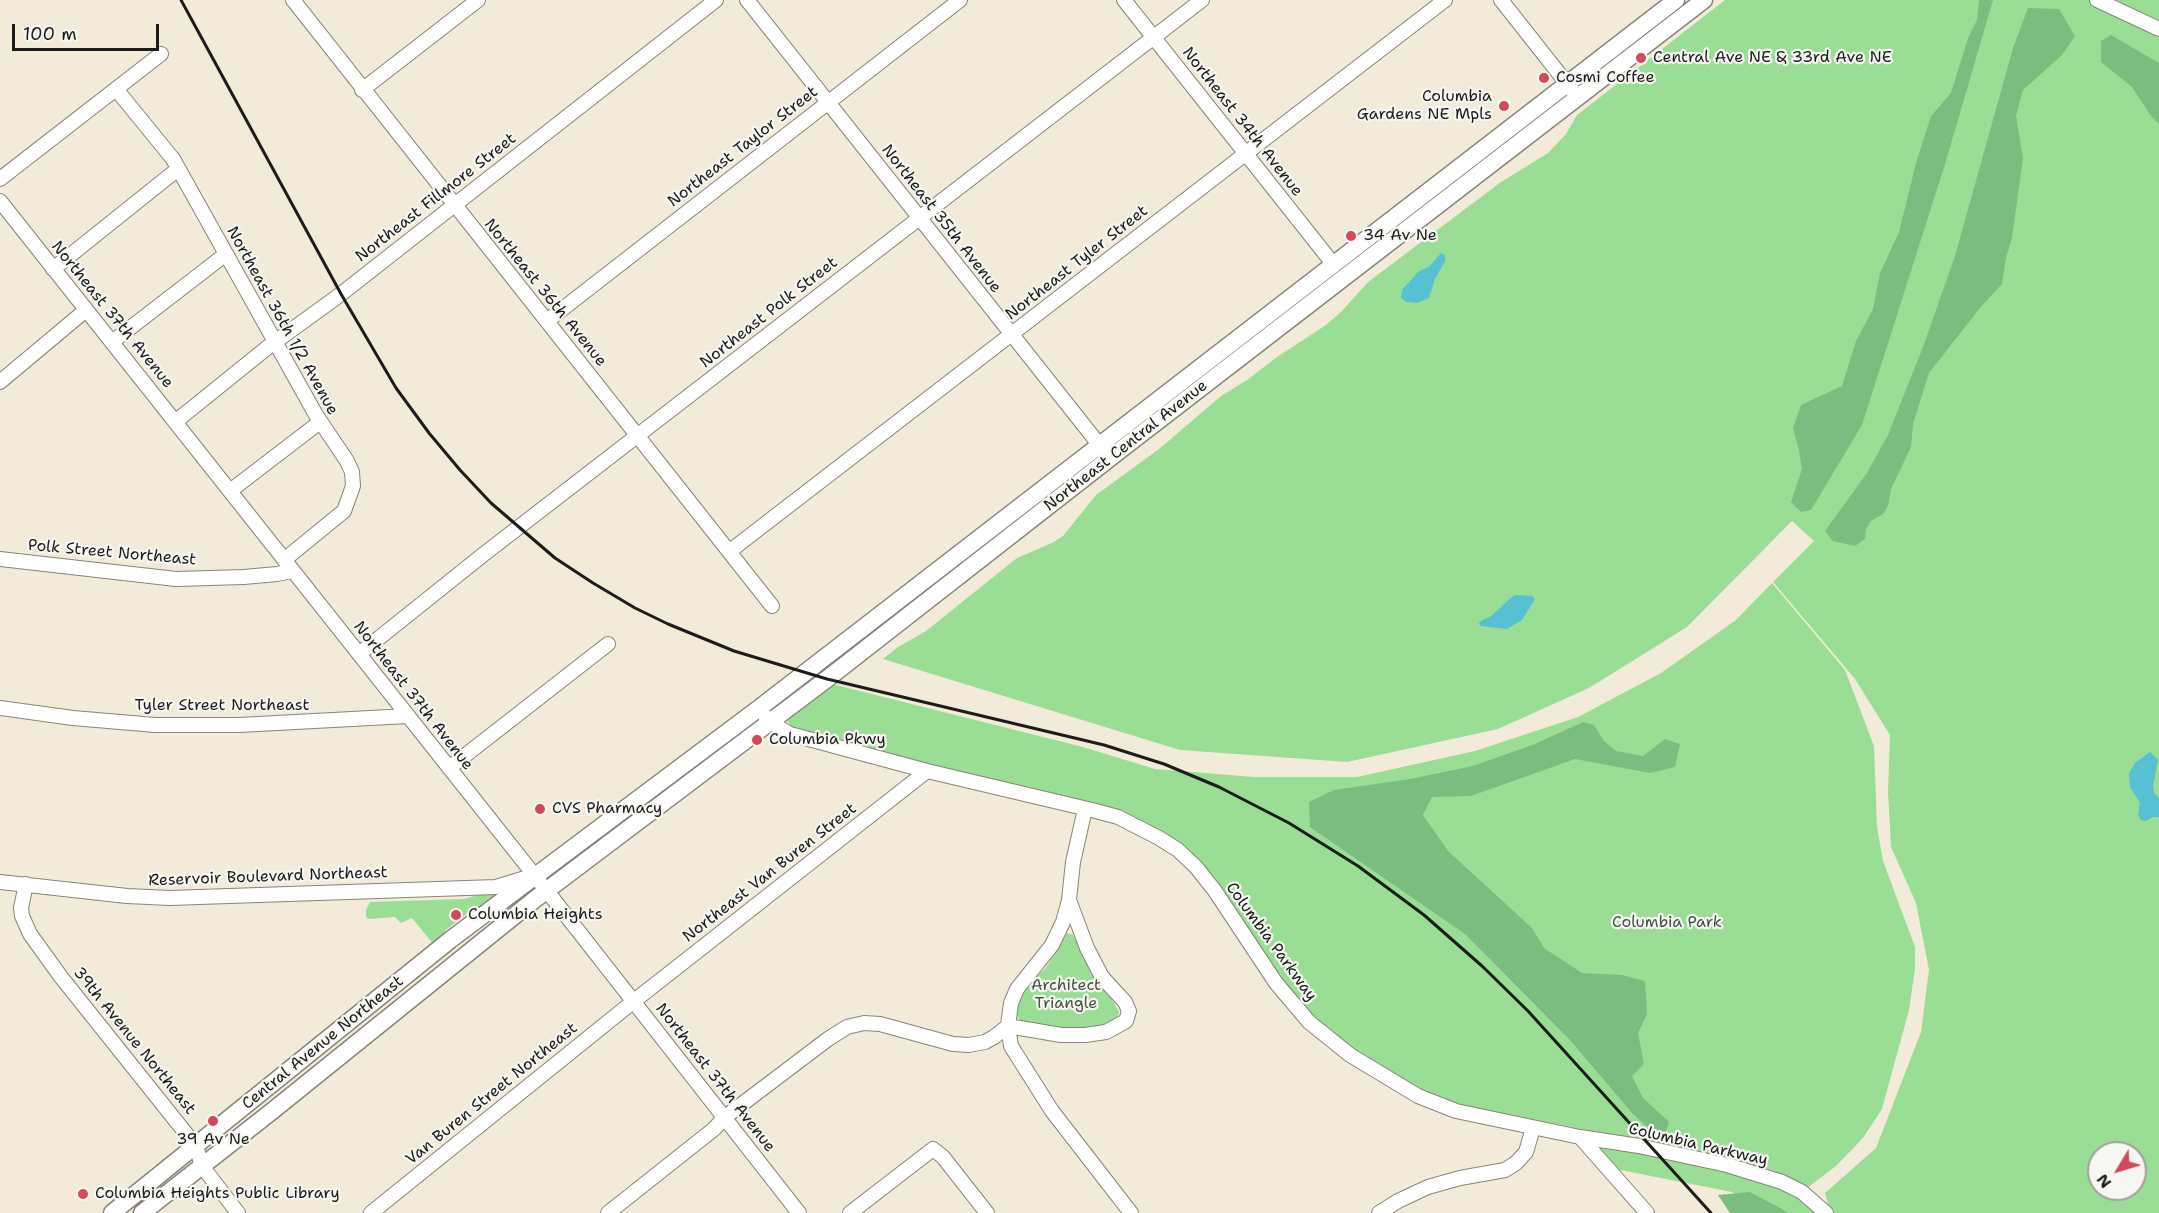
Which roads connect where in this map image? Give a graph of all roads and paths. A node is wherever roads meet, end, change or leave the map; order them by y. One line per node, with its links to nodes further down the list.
1 (293, 0): 18 (street, Northeast 36th Avenue)
2 (478, 0): 18 (street)
3 (716, 0): 25 (street, Northeast Fillmore Street)
4 (747, 0): 20 (street, Northeast 35th Avenue)
5 (960, 0): 20 (street, Northeast Taylor Street)
6 (1124, 0): 15 (street, Northeast 34th Avenue)
7 (1202, 0): 15 (street, Northeast Polk Street)
8 (1445, 0): 21 (street, Northeast Tyler Street)
9 (1501, 0): 19 (street)
10 (1676, 0): 19 (main road, Northeast Central Avenue)
11 (1704, 0): 19 (main road, Northeast Central Avenue)
12 (2085, 0): 13 (street)
13 (2101, 2): 14 (street)
14 (2159, 28)
15 (1154, 37): 21 (street, Northeast 34th Avenue); 26 (street, Northeast Polk Street)
16 (161, 54): 17 (street)
17 (116, 89): 22 (street, Northeast 36th 1/2 Avenue); 23 (street)
18 (362, 90): 25 (street, Northeast 36th Avenue)
19 (1573, 91): 28 (main road, Northeast Central Avenue); 39 (main road, Northeast Central Avenue)
20 (828, 102): 26 (street, Northeast 35th Avenue); 31 (street, Northeast Taylor Street)
21 (1245, 154): 28 (street, Northeast 34th Avenue); 32 (street, Northeast Tyler Street)
22 (178, 169): 27 (street, Northeast 36th 1/2 Avenue); 29 (street)
23 (0, 179)
24 (0, 201): 29 (street, Northeast 37th Avenue)
25 (453, 204): 31 (street, Northeast 36th Avenue); 34 (street, Northeast Fillmore Street)
26 (920, 218): 32 (street, Northeast 35th Avenue); 38 (street, Northeast Polk Street)
27 (226, 254): 33 (street); 34 (street, Northeast 36th 1/2 Avenue)
28 (1334, 265): 39 (main road, Northeast Central Avenue)
29 (53, 268): 30 (street, Northeast 37th Avenue)
30 (86, 310): 33 (street, Northeast 37th Avenue); 35 (street)
31 (547, 321): 38 (street, Northeast 36th Avenue)
32 (1012, 334): 39 (street, Northeast 35th Avenue); 41 (street, Northeast Tyler Street)
33 (112, 342): 36 (street, Northeast 37th Avenue)
34 (275, 342): 36 (street, Northeast Fillmore Street); 37 (street, Northeast 36th 1/2 Avenue)
35 (0, 381)
36 (175, 422): 40 (street, Northeast 37th Avenue)
37 (320, 422): 40 (street); 43 (street, Northeast 36th 1/2 Avenue)
38 (638, 435): 41 (street, Northeast 36th Avenue); 46 (street, Northeast Polk Street)
39 (1105, 452): 48 (main road, Northeast Central Avenue); 50 (main road, Northeast Central Avenue)
40 (231, 491): 43 (street, Northeast 37th Avenue)
41 (730, 552): 44 (street, Northeast 36th Avenue)
42 (0, 559): 43 (street, Polk Street Northeast)
43 (289, 565): 46 (street, Northeast 37th Avenue)
44 (772, 606)
45 (608, 644): 51 (street)
46 (358, 654): 49 (street, Northeast 37th Avenue)
47 (0, 708): 49 (street, Tyler Street Northeast)
48 (758, 709): 50 (street, Columbia Parkway); 54 (main road, Northeast Central Avenue)
49 (408, 716): 51 (street, Northeast 37th Avenue)
50 (770, 722): 52 (street, Columbia Parkway); 57 (main road, Northeast Central Avenue)
51 (449, 768): 54 (street, Northeast 37th Avenue)
52 (927, 771): 53 (street, Columbia Parkway); 61 (street, Northeast Van Buren Street)
53 (1085, 809): 58 (street); 66 (street, Columbia Parkway)
54 (535, 876): 56 (street, Reservoir Boulevard Northeast); 57 (street, Northeast 37th Avenue); 59 (main road, Central Avenue Northeast)
55 (0, 882): 56 (street, Reservoir Boulevard Northeast)
56 (26, 884): 68 (street, 39th Avenue Northeast)
57 (547, 890): 61 (street, Northeast 37th Avenue); 62 (main road, Central Avenue Northeast)
58 (1069, 900): 63 (street); 63 (street)
59 (450, 940): 60 (main road, Central Avenue Northeast); 62 (main road)
60 (399, 982): 64 (main road); 68 (main road, Central Avenue Northeast)
61 (634, 1001): 65 (street, Northeast 37th Avenue); 74 (street, Van Buren Street Northeast)
62 (406, 1002): 64 (main road, Central Avenue Northeast)
63 (1008, 1026): 65 (street); 70 (street)
64 (361, 1039): 69 (main road, Central Avenue Northeast)
65 (725, 1118): 75 (street); 76 (street, Northeast 37th Avenue)
66 (1533, 1128): 67 (street, Columbia Parkway); 79 (street)
67 (1580, 1137): 80 (street); 81 (street, Columbia Parkway)
68 (196, 1146): 69 (street, 39th Avenue Northeast); 71 (main road, Central Avenue Northeast)
69 (202, 1166): 72 (main road, Central Avenue Northeast); 73 (street, 39th Avenue Northeast)
70 (1124, 1210)
71 (112, 1213)
72 (142, 1213)
73 (238, 1213)
74 (371, 1213)
75 (608, 1213)
76 (799, 1213)
77 (850, 1213): 78 (street)
78 (987, 1213)
79 (1379, 1213)
80 (1647, 1213)
81 (1826, 1213)

